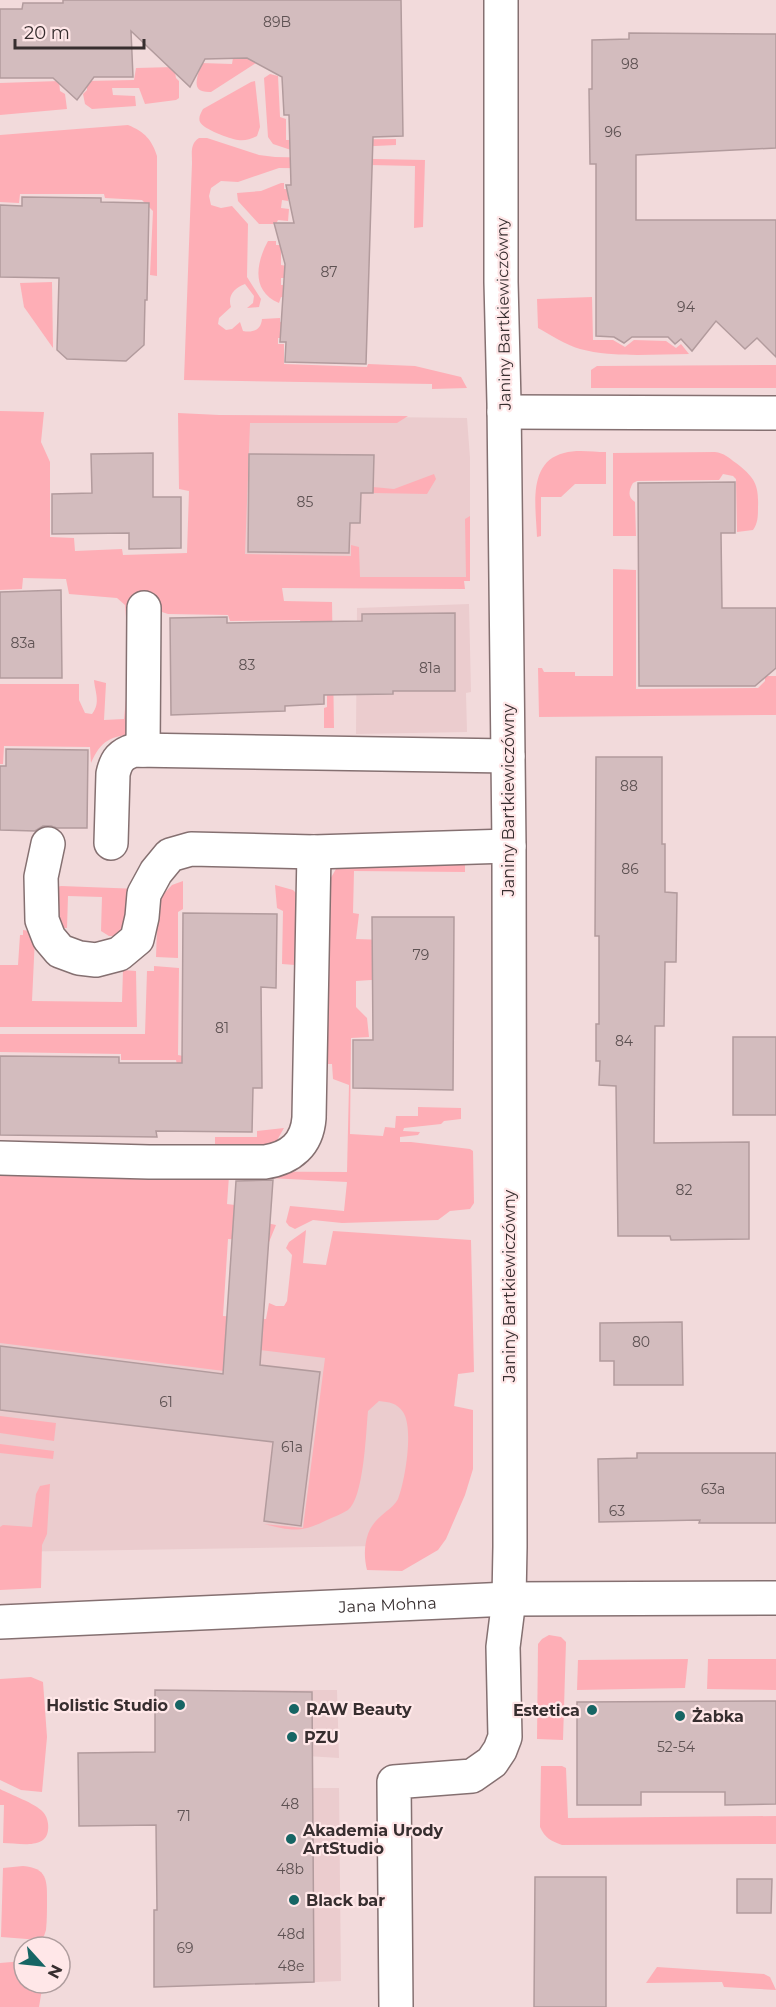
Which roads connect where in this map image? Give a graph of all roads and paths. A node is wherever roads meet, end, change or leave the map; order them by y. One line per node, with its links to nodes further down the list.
1 (501, 0): 2 (street, Janiny Bartkiewiczówny)
2 (504, 412): 3 (street); 6 (street, Janiny Bartkiewiczówny)
3 (776, 413)
4 (144, 608): 5 (street)
5 (143, 750): 6 (street); 7 (street)
6 (508, 756): 9 (street, Janiny Bartkiewiczówny)
7 (111, 843)
8 (48, 844): 10 (street)
9 (509, 846): 10 (street); 13 (street, Janiny Bartkiewiczówny)
10 (314, 852): 11 (street)
11 (0, 1158)
12 (776, 1598): 13 (street, Jana Mohna)
13 (509, 1599): 14 (street, Jana Mohna); 15 (street, Janiny Bartkiewiczówny)
14 (0, 1622)
15 (396, 2007)

